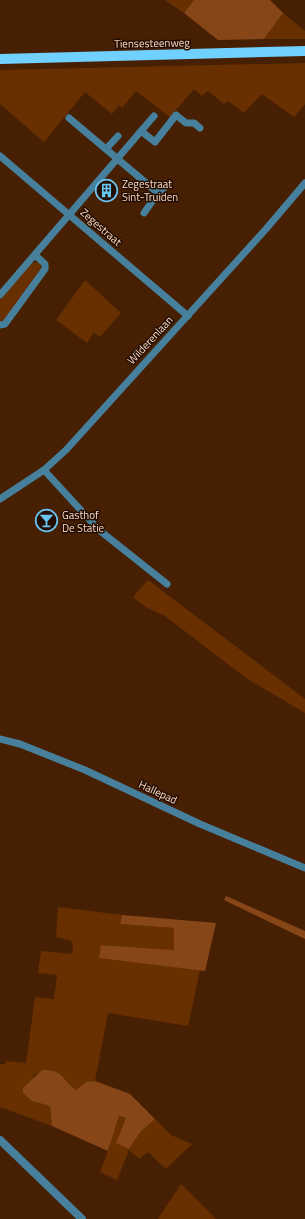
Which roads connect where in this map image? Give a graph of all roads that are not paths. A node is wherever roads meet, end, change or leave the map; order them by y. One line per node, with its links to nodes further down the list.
1 (305, 51): 2 (main road, Tiensesteenweg)
2 (0, 59)
3 (154, 116): 6 (street)
4 (69, 118): 8 (street)
5 (200, 128): 6 (street)
6 (141, 131): 10 (street)
7 (118, 136): 8 (street)
8 (106, 149): 10 (street)
9 (0, 156): 15 (street, Zegestraat)
10 (117, 159): 13 (street); 15 (street)
11 (305, 183): 18 (street, Wilderenlaan)
12 (165, 188): 13 (street)
13 (158, 194): 14 (street)
14 (144, 213)
15 (69, 215): 16 (street); 18 (street, Zegestraat)
16 (35, 255): 17 (street); 19 (street)
17 (0, 295)
18 (188, 316): 20 (street, Wilderenlaan)
19 (0, 324)
20 (44, 470): 21 (street, Wilderenlaan); 22 (street)
21 (0, 499)
22 (167, 584)
23 (0, 740): 24 (street, Hallepad)
24 (305, 868)
25 (0, 1140): 26 (street)
26 (82, 1219)

